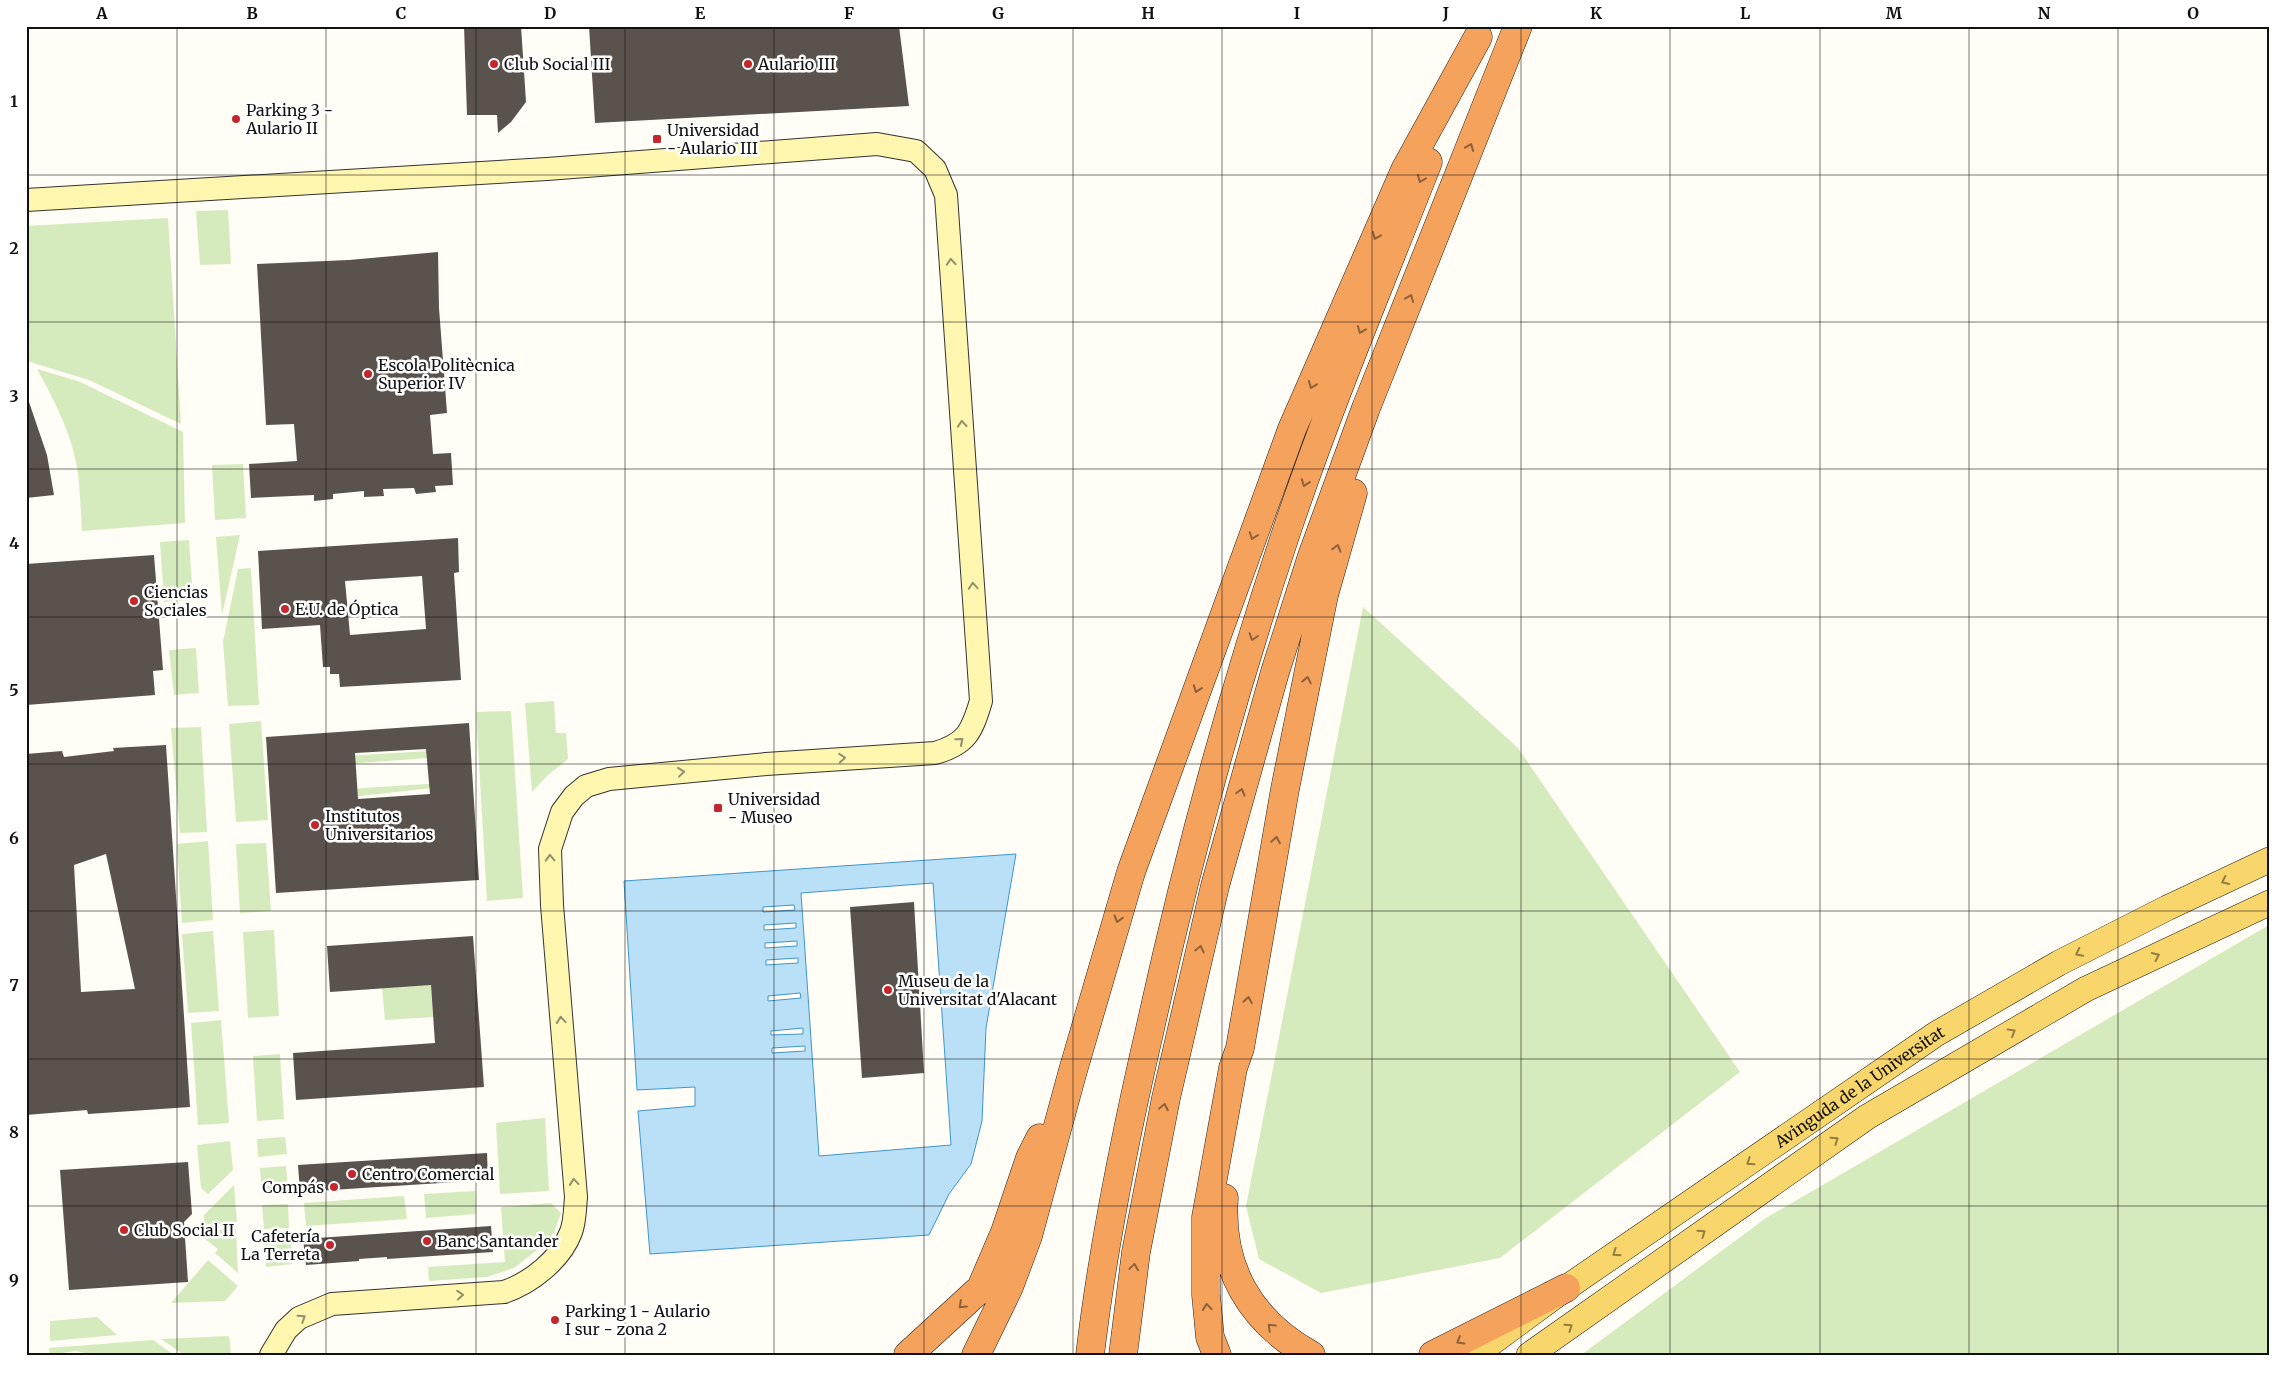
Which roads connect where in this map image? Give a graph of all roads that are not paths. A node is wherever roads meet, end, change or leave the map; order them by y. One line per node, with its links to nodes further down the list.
1 (1518, 26): 4 (highway, one-way to 1)
2 (1480, 31): 8 (highway, one-way to 8); 14 (highway, one-way to 14)
3 (26, 200): 10 (street, one-way to 3)
4 (1366, 408): 7 (highway, one-way to 4); 15 (highway, one-way to 4)
5 (2269, 860): 9 (main road, Avinguda de la Universitat, one-way to 9)
6 (2269, 903): 20 (main road, Avinguda de la Universitat, one-way to 6)
7 (1240, 1048): 16 (highway, one-way to 7); 17 (highway, one-way to 7)
8 (1072, 1074): 11 (highway, one-way to 11); 12 (highway); 13 (highway)
9 (1566, 1288): 18 (highway, one-way to 18); 19 (main road, Avinguda de la Universitat)
10 (271, 1355)
11 (908, 1355)
12 (961, 1355)
13 (976, 1355)
14 (1090, 1355)
15 (1122, 1355)
16 (1217, 1355)
17 (1311, 1355)
18 (1433, 1355)
19 (1475, 1355)
20 (1529, 1355)

